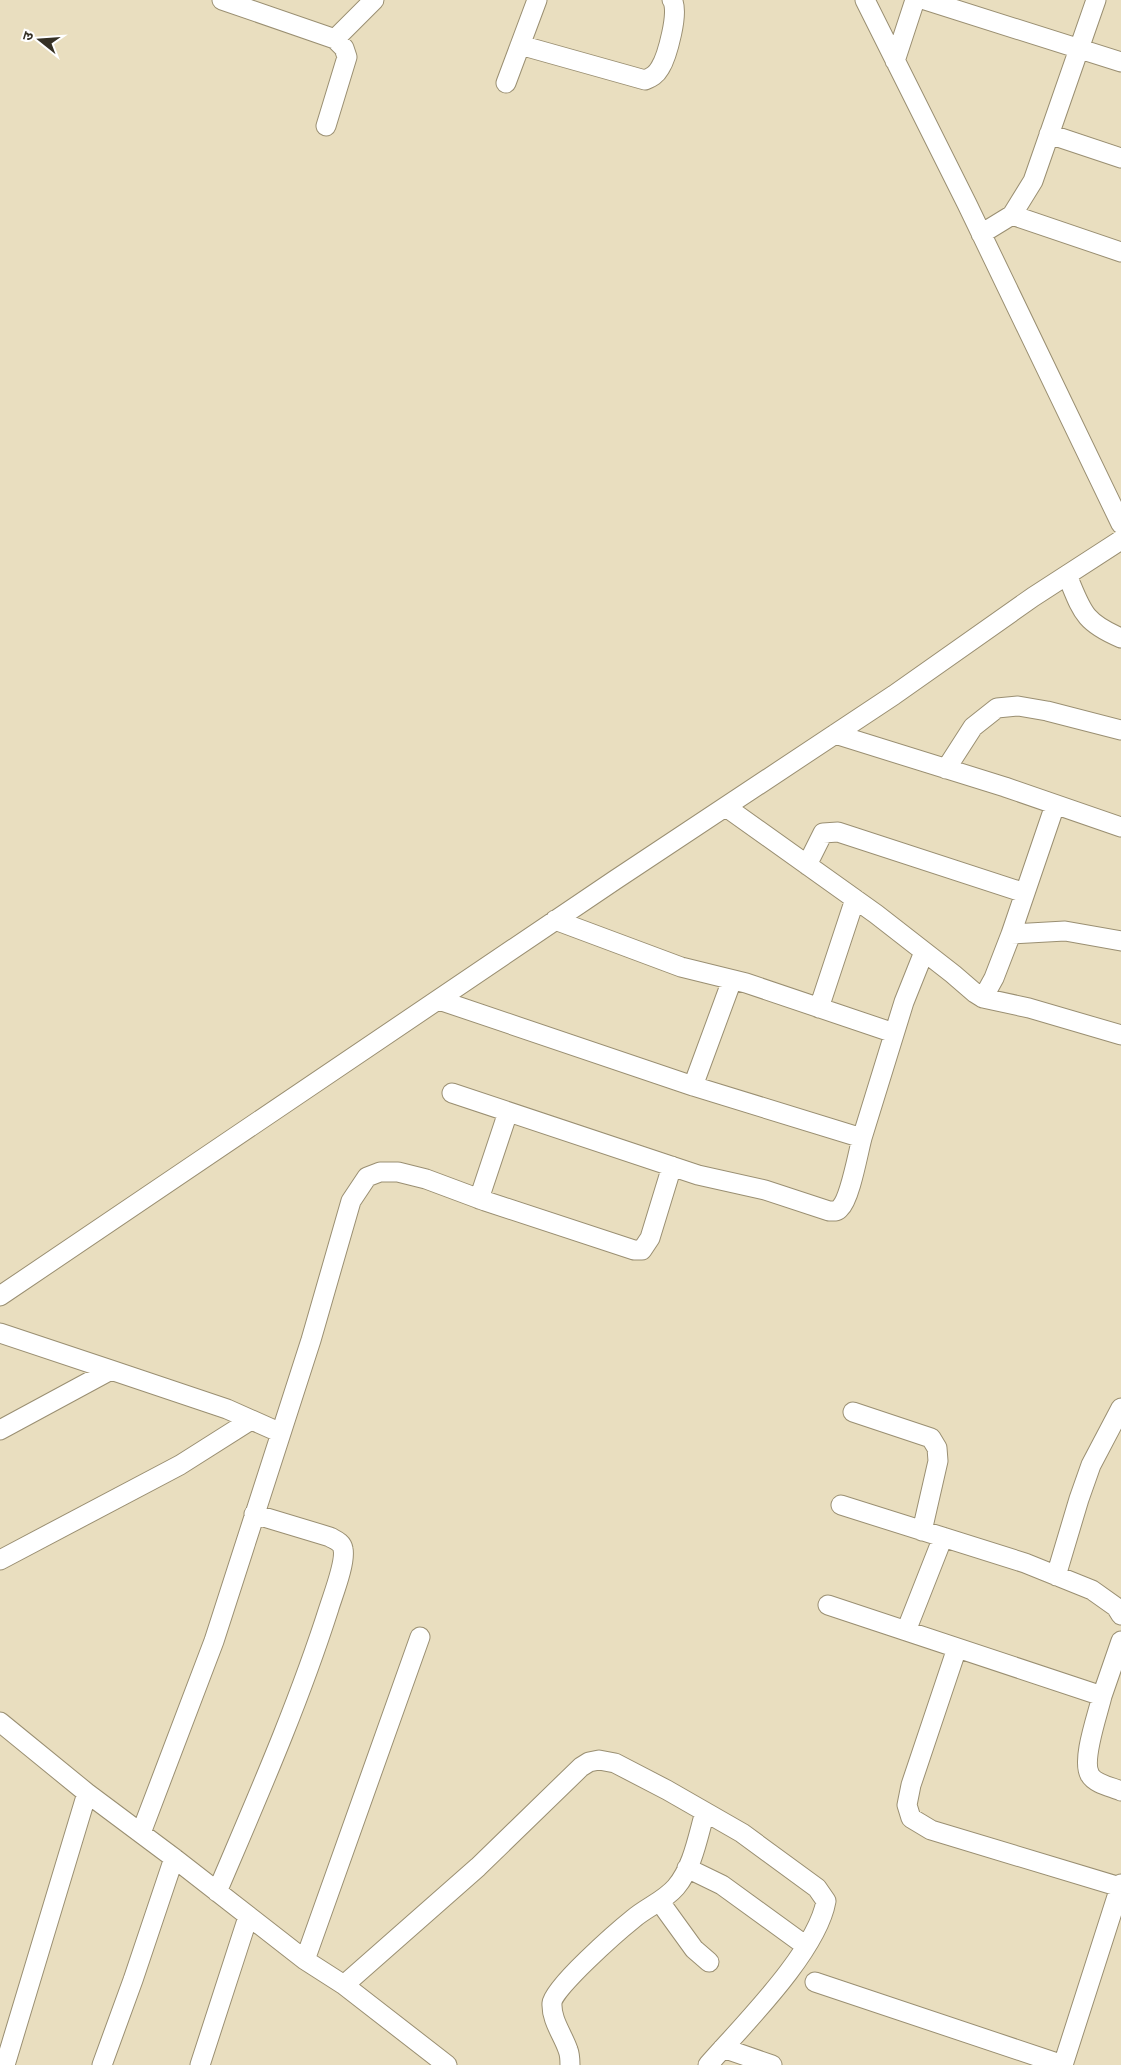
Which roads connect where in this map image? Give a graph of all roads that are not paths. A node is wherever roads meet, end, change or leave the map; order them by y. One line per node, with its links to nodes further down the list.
1 (222, 0): 9 (street)
2 (374, 0): 9 (street)
3 (536, 0): 10 (street)
4 (672, 0): 10 (street)
5 (865, 0): 12 (street)
6 (915, 0): 12 (street)
7 (925, 0): 11 (street)
8 (1096, 0): 11 (street)
9 (335, 39): 15 (street)
10 (520, 45): 14 (street)
11 (1080, 48): 13 (street); 16 (street)
12 (895, 61): 19 (street)
13 (1121, 62)
14 (506, 83)
15 (326, 126)
16 (1049, 134): 17 (street); 18 (street)
17 (1121, 158)
18 (1012, 215): 19 (street); 20 (street)
19 (981, 234): 21 (street)
20 (1121, 252)
21 (1121, 524)
22 (1121, 540): 23 (street)
23 (1067, 575): 24 (street); 26 (street)
24 (1121, 638)
25 (1121, 730): 27 (street)
26 (835, 734): 27 (street); 29 (street)
27 (946, 769): 28 (street)
28 (1055, 805): 30 (street); 32 (street)
29 (726, 807): 31 (street); 34 (street)
30 (1121, 827)
31 (807, 865): 32 (street); 33 (street)
32 (1025, 893): 35 (street)
33 (856, 900): 37 (street); 41 (street)
34 (555, 920): 38 (street); 40 (street)
35 (1011, 934): 36 (street); 39 (street)
36 (1121, 941)
37 (924, 952): 39 (street); 43 (street)
38 (732, 980): 41 (street); 44 (street)
39 (983, 998): 42 (street)
40 (438, 1000): 44 (street); 50 (street)
41 (820, 1008): 43 (street)
42 (1120, 1029)
43 (894, 1034): 47 (street)
44 (693, 1086): 47 (street)
45 (452, 1093): 46 (street)
46 (508, 1112): 48 (street); 49 (street)
47 (862, 1138): 48 (street)
48 (672, 1166): 49 (street)
49 (479, 1199): 57 (street)
50 (0, 1296)
51 (0, 1333): 52 (street)
52 (111, 1370): 55 (street); 56 (street)
53 (1121, 1408): 63 (street)
54 (853, 1412): 60 (street)
55 (251, 1420): 57 (street); 62 (street)
56 (0, 1430)
57 (281, 1433): 59 (street)
58 (841, 1505): 60 (street)
59 (254, 1514): 75 (street); 79 (street)
60 (922, 1530): 61 (street)
61 (943, 1537): 63 (street); 66 (street)
62 (0, 1560)
63 (1056, 1576): 65 (street)
64 (828, 1605): 66 (street)
65 (1121, 1615)
66 (906, 1631): 69 (street)
67 (420, 1638): 83 (street)
68 (1121, 1641): 70 (street)
69 (957, 1648): 70 (street); 78 (street)
70 (1102, 1696): 72 (street)
71 (0, 1722): 73 (street)
72 (1121, 1790)
73 (87, 1793): 75 (street); 88 (street)
74 (705, 1812): 77 (street); 82 (street); 86 (street)
75 (141, 1833): 76 (street)
76 (174, 1858): 79 (street); 89 (street)
77 (687, 1868): 80 (street); 82 (street)
78 (1121, 1885): 95 (street)
79 (217, 1892): 81 (street)
80 (660, 1902): 84 (street); 92 (street)
81 (248, 1917): 83 (street); 90 (street)
82 (806, 1946): 87 (street)
83 (305, 1960): 86 (street)
84 (709, 1962)
85 (815, 1982): 95 (street)
86 (344, 1985): 91 (street)
87 (723, 2048): 93 (street); 94 (street)
88 (5, 2065)
89 (102, 2065)
90 (200, 2065)
91 (448, 2065)
92 (570, 2065)
93 (708, 2065)
94 (772, 2065)
95 (1063, 2065)

